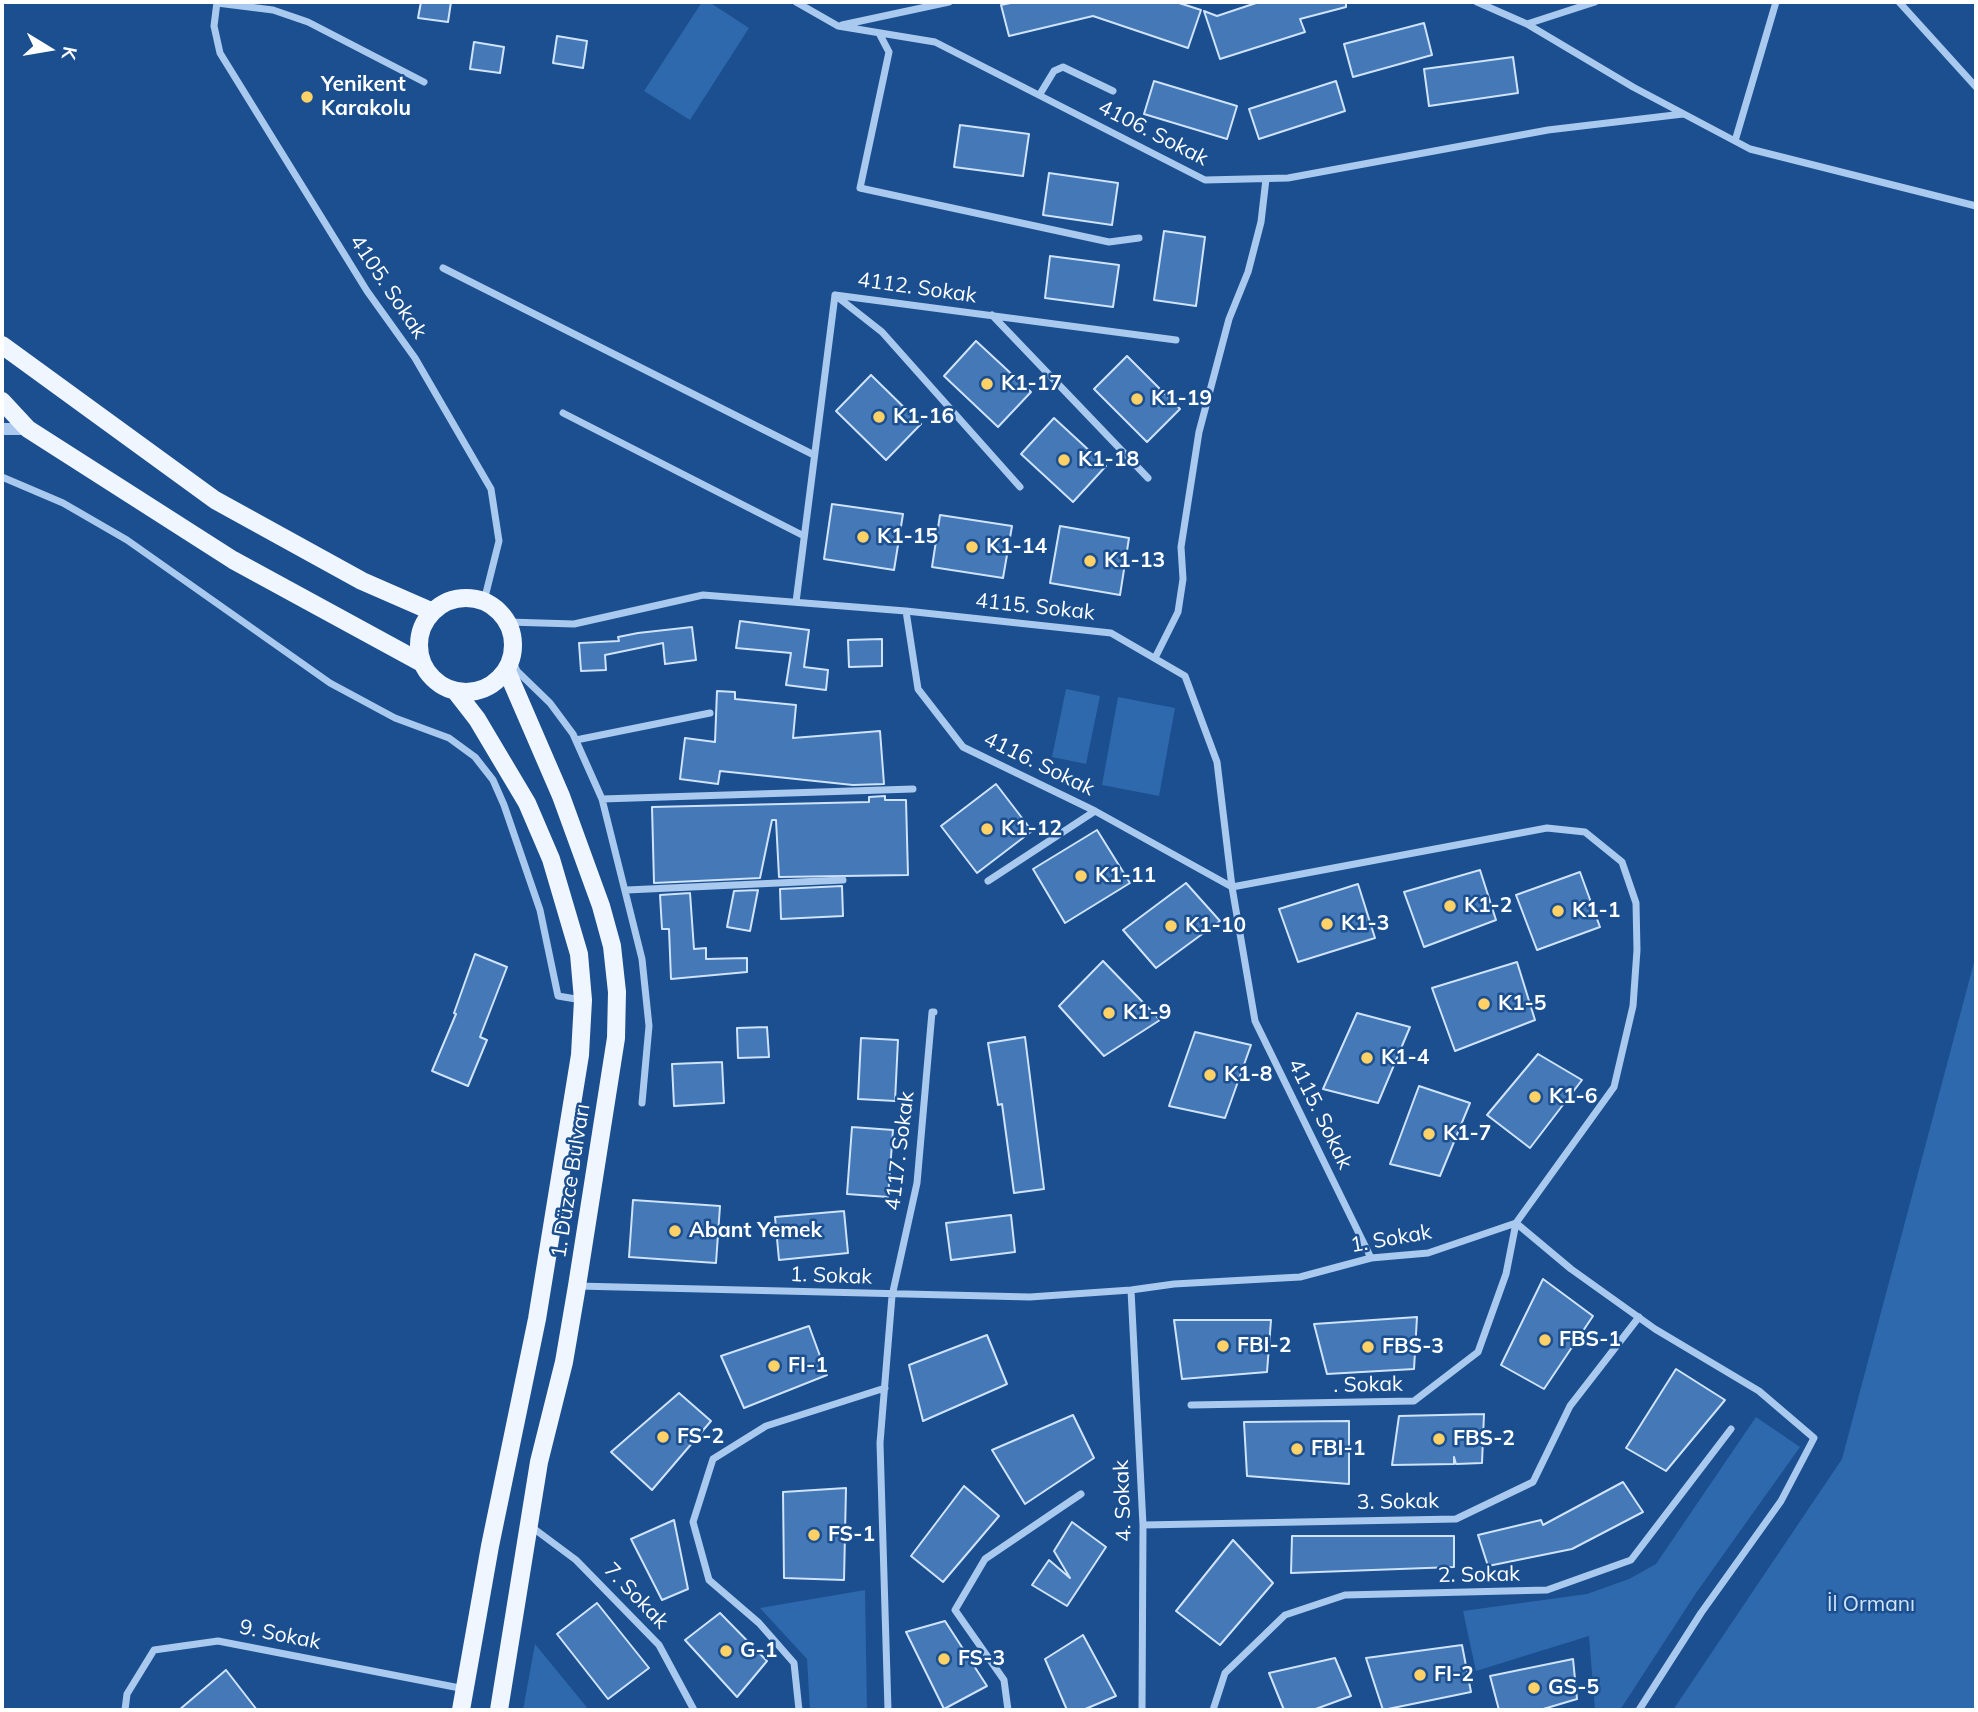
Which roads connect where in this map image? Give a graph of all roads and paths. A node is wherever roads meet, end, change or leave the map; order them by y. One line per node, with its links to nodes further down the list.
1 (796, 2): 9 (street, 4106. Sokak)
2 (949, 2): 9 (street)
3 (1478, 2): 8 (street)
4 (1595, 2): 8 (street)
5 (1776, 2): 16 (street)
6 (1899, 2): 12 (street)
7 (217, 3): 11 (street); 34 (street, 4105. Sokak)
8 (1527, 24): 15 (street)
9 (838, 26): 10 (street, 4106. Sokak)
10 (879, 33): 14 (street, 4106. Sokak); 19 (street)
11 (424, 82)
12 (1976, 87)
13 (1113, 91): 14 (street)
14 (1040, 94): 17 (street, 4106. Sokak)
15 (1683, 114): 16 (street); 17 (street, 4106. Sokak)
16 (1735, 141): 18 (street)
17 (1266, 179): 39 (street)
18 (1976, 206)
19 (1139, 238)
20 (443, 268): 29 (street)
21 (835, 295): 22 (street, 4112. Sokak); 29 (street, 4112. Sokak); 32 (street)
22 (992, 316): 23 (street, 4112. Sokak); 31 (street)
23 (1177, 340)
24 (2, 345): 37 (main road)
25 (2, 401): 28 (main road)
26 (563, 413): 33 (street)
27 (2, 429): 28 (street)
28 (28, 429): 40 (main road)
29 (814, 454): 33 (street, 4112. Sokak)
30 (2, 477): 52 (street)
31 (1149, 478)
32 (1020, 487)
33 (804, 536): 35 (street, 4112. Sokak)
34 (484, 601): 37 (main road); 38 (main road)
35 (796, 602): 36 (street, 4115. Sokak); 38 (street, 4115. Sokak)
36 (906, 611): 39 (street, 4115. Sokak); 47 (street, 4116. Sokak)
37 (433, 612): 40 (main road)
38 (508, 622): 41 (main road)
39 (1155, 658): 50 (street, 4115. Sokak)
40 (422, 663): 42 (main road)
41 (509, 665): 42 (main road); 44 (street); 57 (main road, 1. Düzce Bulvarı)
42 (456, 692): 52 (main road, 1. Düzce Bulvarı)
43 (710, 713): 44 (street)
44 (576, 740): 46 (street)
45 (914, 789): 46 (street)
46 (602, 799): 51 (street)
47 (1095, 811): 49 (street); 50 (street, 4116. Sokak)
48 (843, 880): 51 (street)
49 (988, 881)
50 (1232, 887): 55 (street); 56 (street, 4115. Sokak)
51 (627, 890): 54 (street)
52 (583, 1000): 67 (main road, 1. Düzce Bulvarı)
53 (934, 1012): 59 (street, 4117. Sokak)
54 (642, 1102)
55 (1516, 1223): 56 (street, 1. Sokak); 60 (street); 62 (street, . Sokak)
56 (1371, 1258): 58 (street, 1. Sokak)
57 (577, 1286): 59 (street, 1. Sokak); 65 (main road, 1. Düzce Bulvarı)
58 (1131, 1290): 59 (street, 1. Sokak); 66 (street, 4. Sokak)
59 (892, 1296): 61 (street, 4117. Sokak)
60 (1639, 1317): 66 (street, 3. Sokak); 77 (street)
61 (885, 1388): 72 (street); 73 (street, 4117. Sokak)
62 (1191, 1405)
63 (1731, 1429): 76 (street, 2. Sokak)
64 (1081, 1494): 74 (street)
65 (529, 1525): 70 (main road, 1. Düzce Bulvarı); 71 (street, 7. Sokak)
66 (1143, 1525): 75 (street, 4. Sokak)
67 (465, 1689): 68 (street, 9. Sokak); 69 (main road, 1. Düzce Bulvarı)
68 (125, 1710)
69 (461, 1710)
70 (499, 1710)
71 (694, 1710)
72 (799, 1710)
73 (888, 1710)
74 (1009, 1710)
75 (1142, 1710)
76 (1213, 1710)
77 (1639, 1710)

